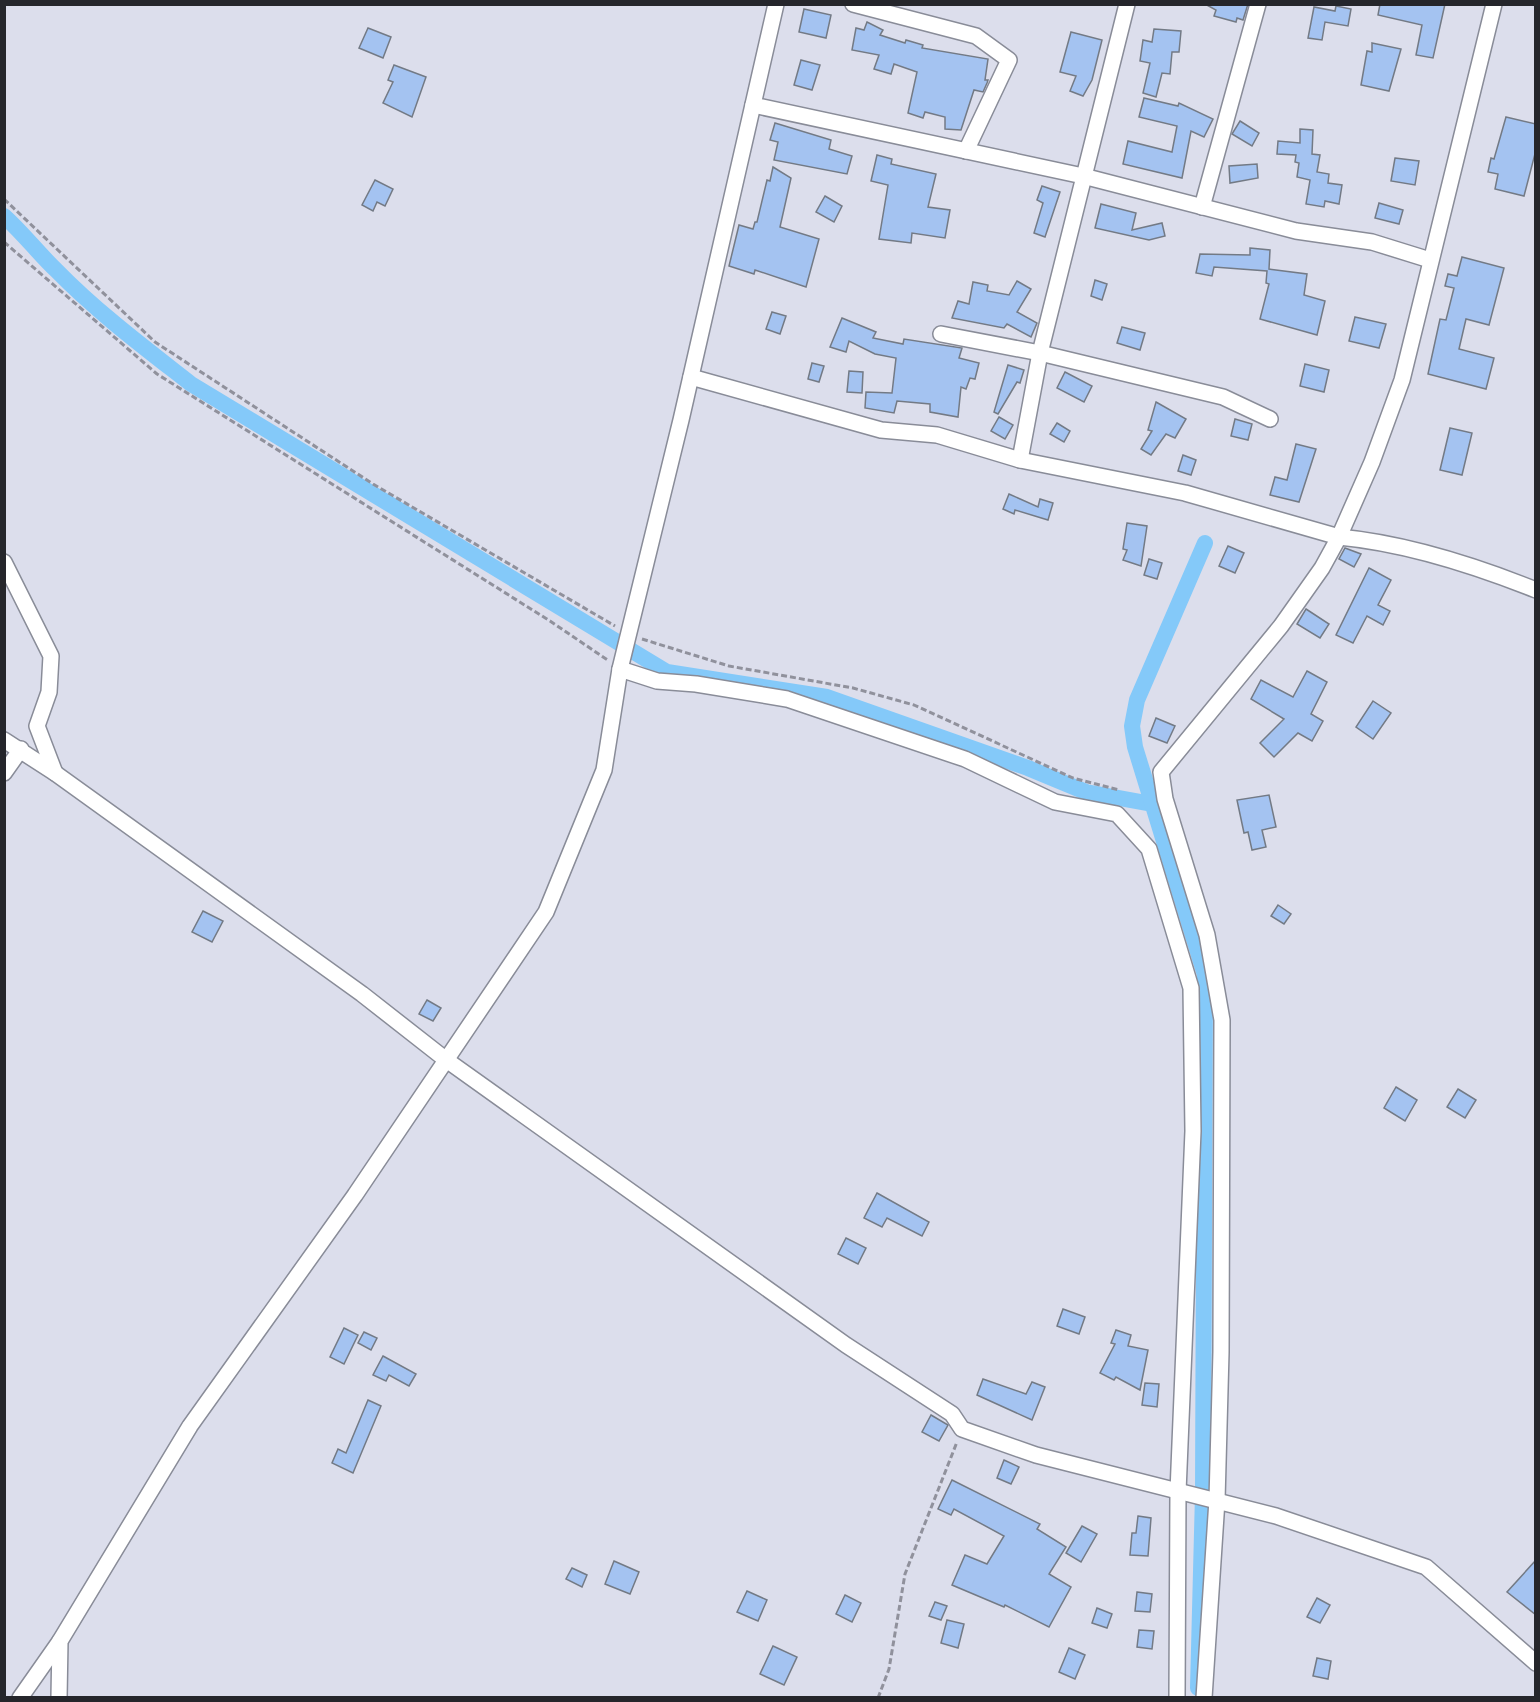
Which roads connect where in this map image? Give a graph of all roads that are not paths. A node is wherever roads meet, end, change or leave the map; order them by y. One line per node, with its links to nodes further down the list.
1 (776, 4): 6 (street)
2 (853, 4): 7 (street)
3 (1127, 4): 8 (street)
4 (1258, 4): 9 (street)
5 (1494, 4): 10 (street)
6 (753, 105): 7 (street); 13 (street)
7 (966, 151): 8 (street)
8 (1083, 176): 9 (street); 12 (street)
9 (1202, 207): 10 (street)
10 (1430, 260): 16 (street)
11 (941, 334): 12 (street)
12 (1040, 354): 14 (street); 15 (street)
13 (690, 377): 15 (street); 19 (street)
14 (1270, 419)
15 (1020, 460): 16 (street)
16 (1339, 537): 18 (street); 26 (street)
17 (4, 562): 23 (street)
18 (1536, 590)
19 (620, 669): 24 (street); 25 (street)
20 (4, 740): 21 (street)
21 (21, 749): 22 (street); 23 (street)
22 (4, 773)
23 (55, 773): 24 (street)
24 (445, 1059): 25 (street); 27 (street)
25 (1181, 1493): 26 (street); 31 (street)
26 (1213, 1499): 28 (street); 32 (street)
27 (60, 1641): 29 (street); 30 (street)
28 (1536, 1663)
29 (20, 1698)
30 (59, 1698)
31 (1177, 1698)
32 (1204, 1698)

